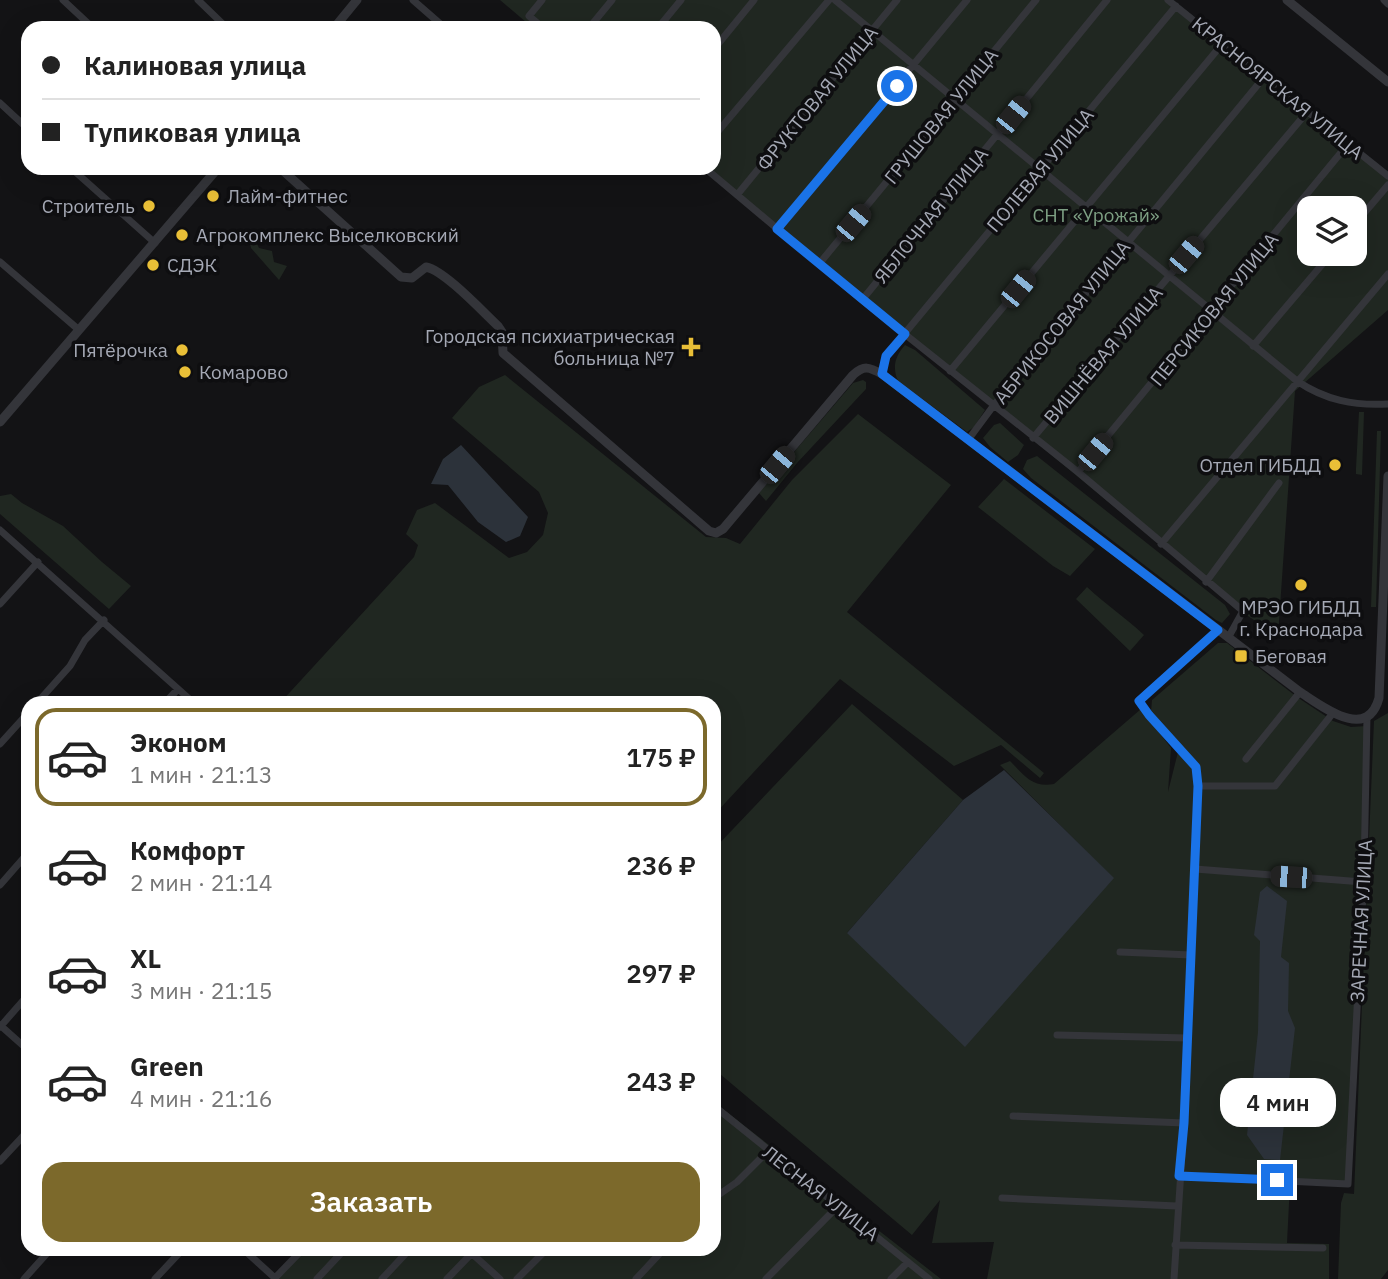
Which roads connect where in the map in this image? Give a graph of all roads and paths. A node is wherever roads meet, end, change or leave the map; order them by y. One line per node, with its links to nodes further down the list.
1 (62, 0): 20 (street)
2 (198, 0): 21 (street)
3 (357, 0): 22 (street)
4 (413, 0): 23 (street)
5 (542, 0): 24 (street)
6 (612, 0): 25 (street)
7 (681, 0): 26 (street)
8 (754, 0): 28 (street)
9 (829, 0): 37 (street)
10 (835, 0): 27 (street)
11 (897, 0): 27 (street, ФРУКТОВАЯ УЛИЦА)
12 (967, 0): 30 (street)
13 (1036, 0): 33 (street, ГРУШОВАЯ УЛИЦА)
14 (1107, 0): 38 (street, ЯБЛОЧНАЯ УЛИЦА)
15 (1168, 0): 19 (street, КРАСНОЯРСКАЯ УЛИЦА)
16 (1287, 0): 32 (street)
17 (1384, 0): 18 (street)
18 (1388, 4)
19 (1176, 6): 29 (street, КРАСНОЯРСКАЯ УЛИЦА); 40 (street, ПОЛЕВАЯ УЛИЦА)
20 (85, 21)
21 (220, 21)
22 (340, 21)
23 (438, 21)
24 (535, 21)
25 (595, 21)
26 (664, 21)
27 (872, 31): 30 (street); 47 (street, ФРУКТОВАЯ УЛИЦА)
28 (721, 40)
29 (1223, 43): 31 (street, КРАСНОЯРСКАЯ УЛИЦА); 48 (street)
30 (914, 65): 33 (street); 50 (street)
31 (1265, 76): 35 (street, КРАСНОЯРСКАЯ УЛИЦА); 51 (street, АБРИКОСОВАЯ УЛИЦА)
32 (1388, 82)
33 (956, 100): 38 (street); 54 (street, ГРУШОВАЯ УЛИЦА)
34 (0, 103): 36 (street)
35 (1308, 111): 39 (street, КРАСНОЯРСКАЯ УЛИЦА); 57 (street, ВИШНЁВАЯ УЛИЦА)
36 (21, 122)
37 (721, 128)
38 (997, 134): 40 (street); 58 (street, ЯБЛОЧНАЯ УЛИЦА)
39 (1348, 144): 45 (street, КРАСНОЯРСКАЯ УЛИЦА); 59 (street, ПЕРСИКОВАЯ УЛИЦА)
40 (1040, 170): 48 (street); 61 (street, ПОЛЕВАЯ УЛИЦА)
41 (79, 175): 52 (street)
42 (212, 175): 52 (street)
43 (288, 175): 64 (street)
44 (713, 175): 47 (street)
45 (1388, 176)
46 (1388, 185): 49 (street)
47 (737, 195): 50 (street)
48 (1086, 206): 51 (street); 63 (street)
49 (1367, 210)
50 (777, 229): 54 (street)
51 (1127, 241): 57 (street); 67 (street, АБРИКОСОВАЯ УЛИЦА)
52 (155, 243): 60 (street)
53 (0, 262): 60 (street)
54 (819, 264): 58 (street)
55 (1321, 266): 62 (street)
56 (1388, 274): 65 (street)
57 (1169, 276): 59 (street); 69 (street, ВИШНЁВАЯ УЛИЦА)
58 (862, 300): 61 (street)
59 (1212, 312): 62 (street); 71 (street, ПЕРСИКОВАЯ УЛИЦА)
60 (79, 330): 68 (street)
61 (905, 334): 63 (street); 64 (street, ПОЛЕВАЯ УЛИЦА)
62 (1254, 346): 65 (street)
63 (950, 371): 67 (street)
64 (882, 374): 70 (street)
65 (1300, 383): 66 (street); 75 (street)
66 (1388, 404)
67 (994, 405): 69 (street); 70 (street, АБРИКОСОВАЯ УЛИЦА)
68 (0, 422)
69 (1033, 438): 71 (street)
70 (968, 440): 80 (street)
71 (1078, 472): 75 (street)
72 (1388, 476): 88 (street)
73 (1279, 483): 77 (street)
74 (0, 530): 76 (street)
75 (1161, 544): 77 (street)
76 (37, 562): 78 (street); 79 (street)
77 (1206, 582): 81 (street)
78 (0, 604)
79 (104, 620): 82 (street); 84 (street)
80 (1218, 630): 81 (street); 92 (street)
81 (1228, 638): 83 (street)
82 (178, 689): 85 (street); 86 (street)
83 (1300, 692): 87 (street); 91 (street)
84 (44, 696)
85 (171, 696)
86 (186, 696)
87 (1333, 713): 88 (street); 92 (street)
88 (1367, 716): 95 (street, ЗАРЕЧНАЯ УЛИЦА)
89 (21, 721): 90 (street)
90 (0, 744)
91 (1246, 759)
92 (1198, 786): 94 (street)
93 (21, 861): 96 (street)
94 (1195, 870): 95 (street); 98 (street)
95 (1363, 882): 110 (street, ЗАРЕЧНАЯ УЛИЦА)
96 (0, 884)
97 (1120, 952): 98 (street)
98 (1191, 955): 102 (street)
99 (21, 1003): 100 (street)
100 (0, 1026): 103 (street)
101 (1057, 1035): 102 (street)
102 (1188, 1038): 106 (street)
103 (21, 1044)
104 (721, 1112): 108 (street, ЛЕСНАЯ УЛИЦА)
105 (1013, 1116): 106 (street)
106 (1184, 1123): 110 (street)
107 (21, 1138): 109 (street)
108 (768, 1151): 111 (street); 113 (street, ЛЕСНАЯ УЛИЦА)
109 (0, 1161)
110 (1179, 1176): 114 (street)
111 (721, 1193)
112 (1002, 1198): 114 (street)
113 (839, 1205): 127 (street, ЛЕСНАЯ УЛИЦА); 137 (street)
114 (1177, 1206): 115 (street)
115 (1175, 1245): 116 (street); 140 (street)
116 (1323, 1248)
117 (45, 1256): 129 (street)
118 (176, 1256): 128 (street)
119 (250, 1256): 130 (street)
120 (296, 1256): 130 (street)
121 (338, 1256): 131 (street)
122 (403, 1256): 132 (street)
123 (466, 1256): 133 (street)
124 (475, 1256): 134 (street)
125 (540, 1256): 135 (street)
126 (657, 1256): 136 (street)
127 (908, 1262): 138 (street); 139 (street, ЛЕСНАЯ УЛИЦА)
128 (158, 1276)
129 (24, 1279)
130 (275, 1279)
131 (317, 1279)
132 (382, 1279)
133 (447, 1279)
134 (500, 1279)
135 (517, 1279)
136 (636, 1279)
137 (766, 1279)
138 (891, 1279)
139 (929, 1279)
140 (1174, 1279)

